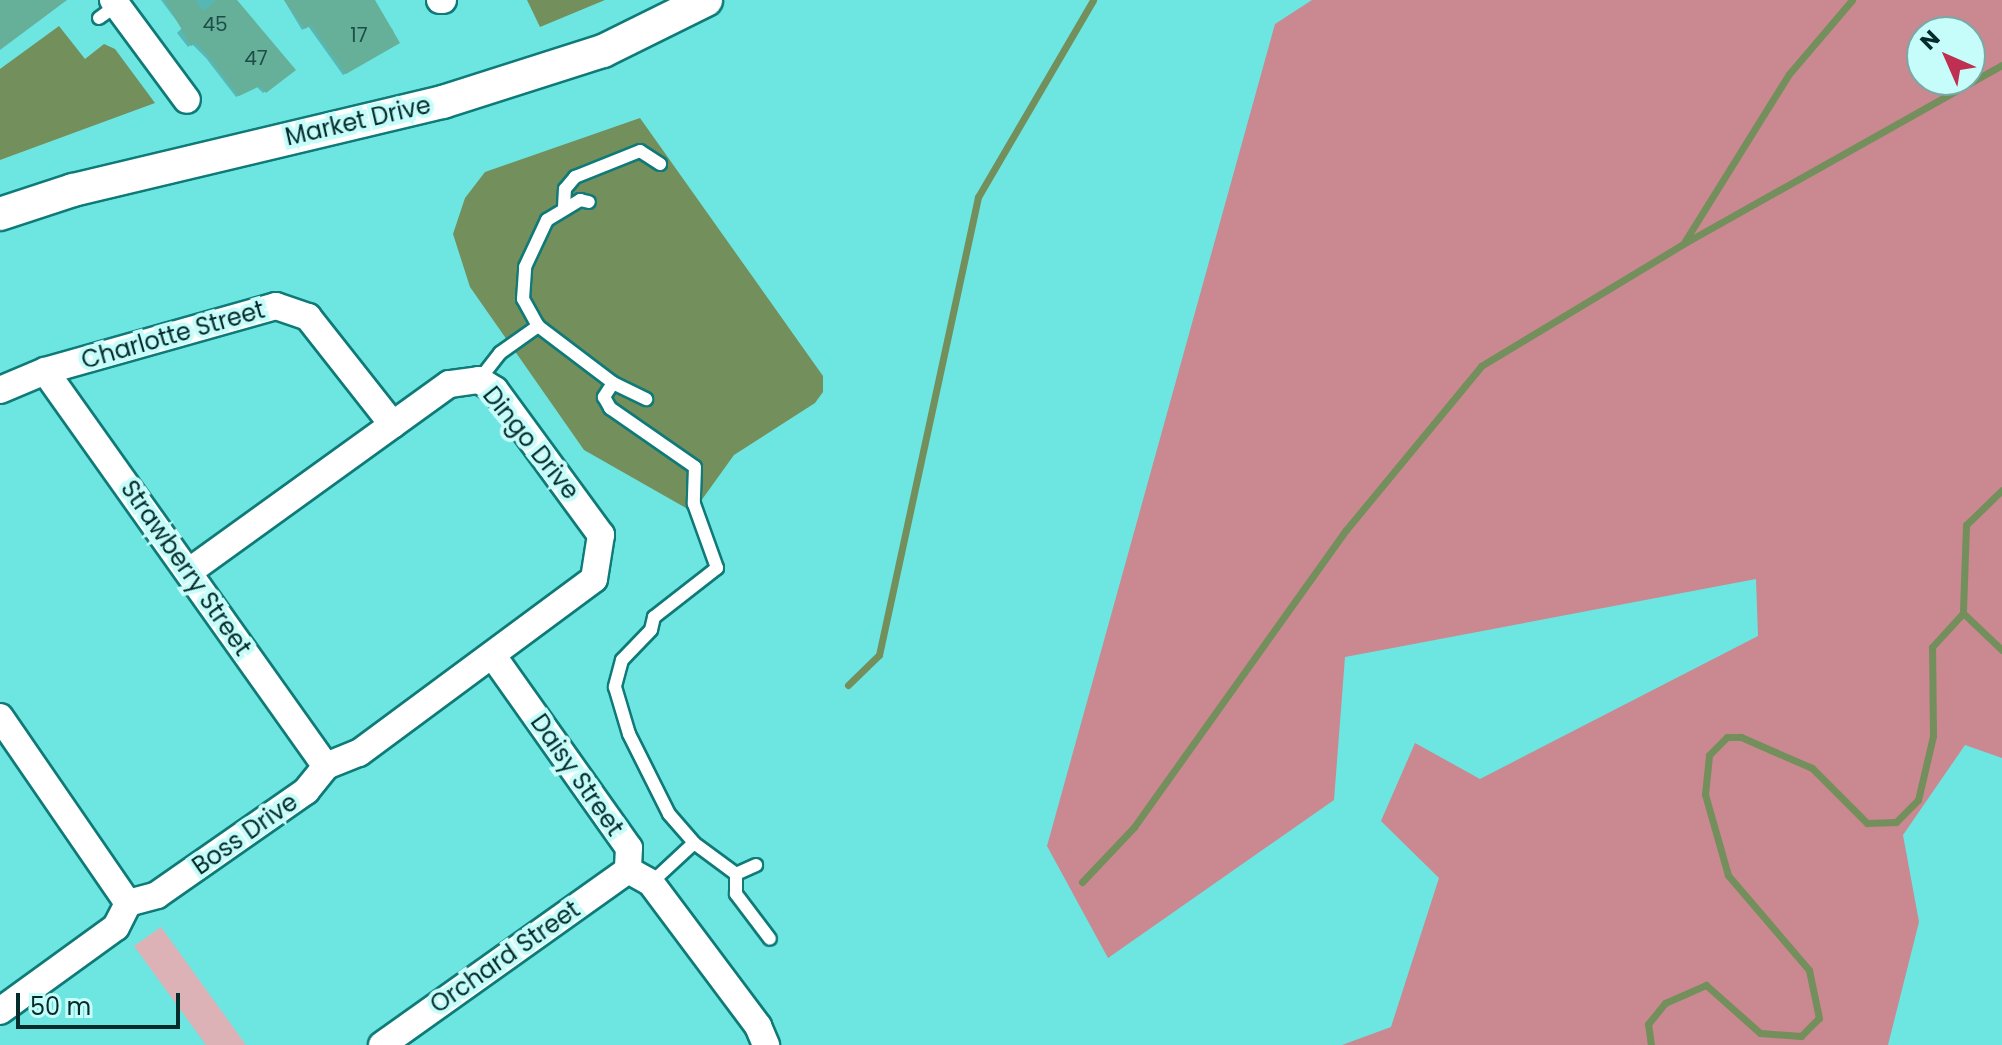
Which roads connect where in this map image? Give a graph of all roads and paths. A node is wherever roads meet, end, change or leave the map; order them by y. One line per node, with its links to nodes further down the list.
1 (706, 0): 7 (street, Market Drive)
2 (110, 8): 3 (street)
3 (187, 100)
4 (660, 164): 6 (lane)
5 (589, 202): 6 (lane)
6 (564, 207): 8 (lane)
7 (0, 214)
8 (538, 326): 10 (lane); 11 (lane)
9 (45, 371): 12 (street, Charlotte Street); 14 (street, Charlotte Street); 15 (street, Strawberry Street)
10 (479, 380): 14 (street, Dingo Drive); 16 (street, Dingo Drive)
11 (613, 383): 13 (lane); 19 (lane)
12 (0, 390)
13 (646, 399)
14 (393, 425): 15 (street, Dingo Drive)
15 (190, 571): 18 (street, Strawberry Street)
16 (493, 656): 18 (street, Boss Drive); 21 (street, Daisy Street)
17 (0, 717): 24 (street)
18 (326, 766): 24 (street, Boss Drive)
19 (694, 843): 22 (lane); 23 (lane)
20 (756, 865): 22 (lane)
21 (628, 870): 23 (street, Daisy Street); 27 (street, Orchard Street)
22 (736, 874): 25 (lane)
23 (651, 883): 28 (street, Daisy Street)
24 (128, 903): 26 (street)
25 (770, 939)
26 (0, 1011)
27 (382, 1045)
28 (766, 1045)

